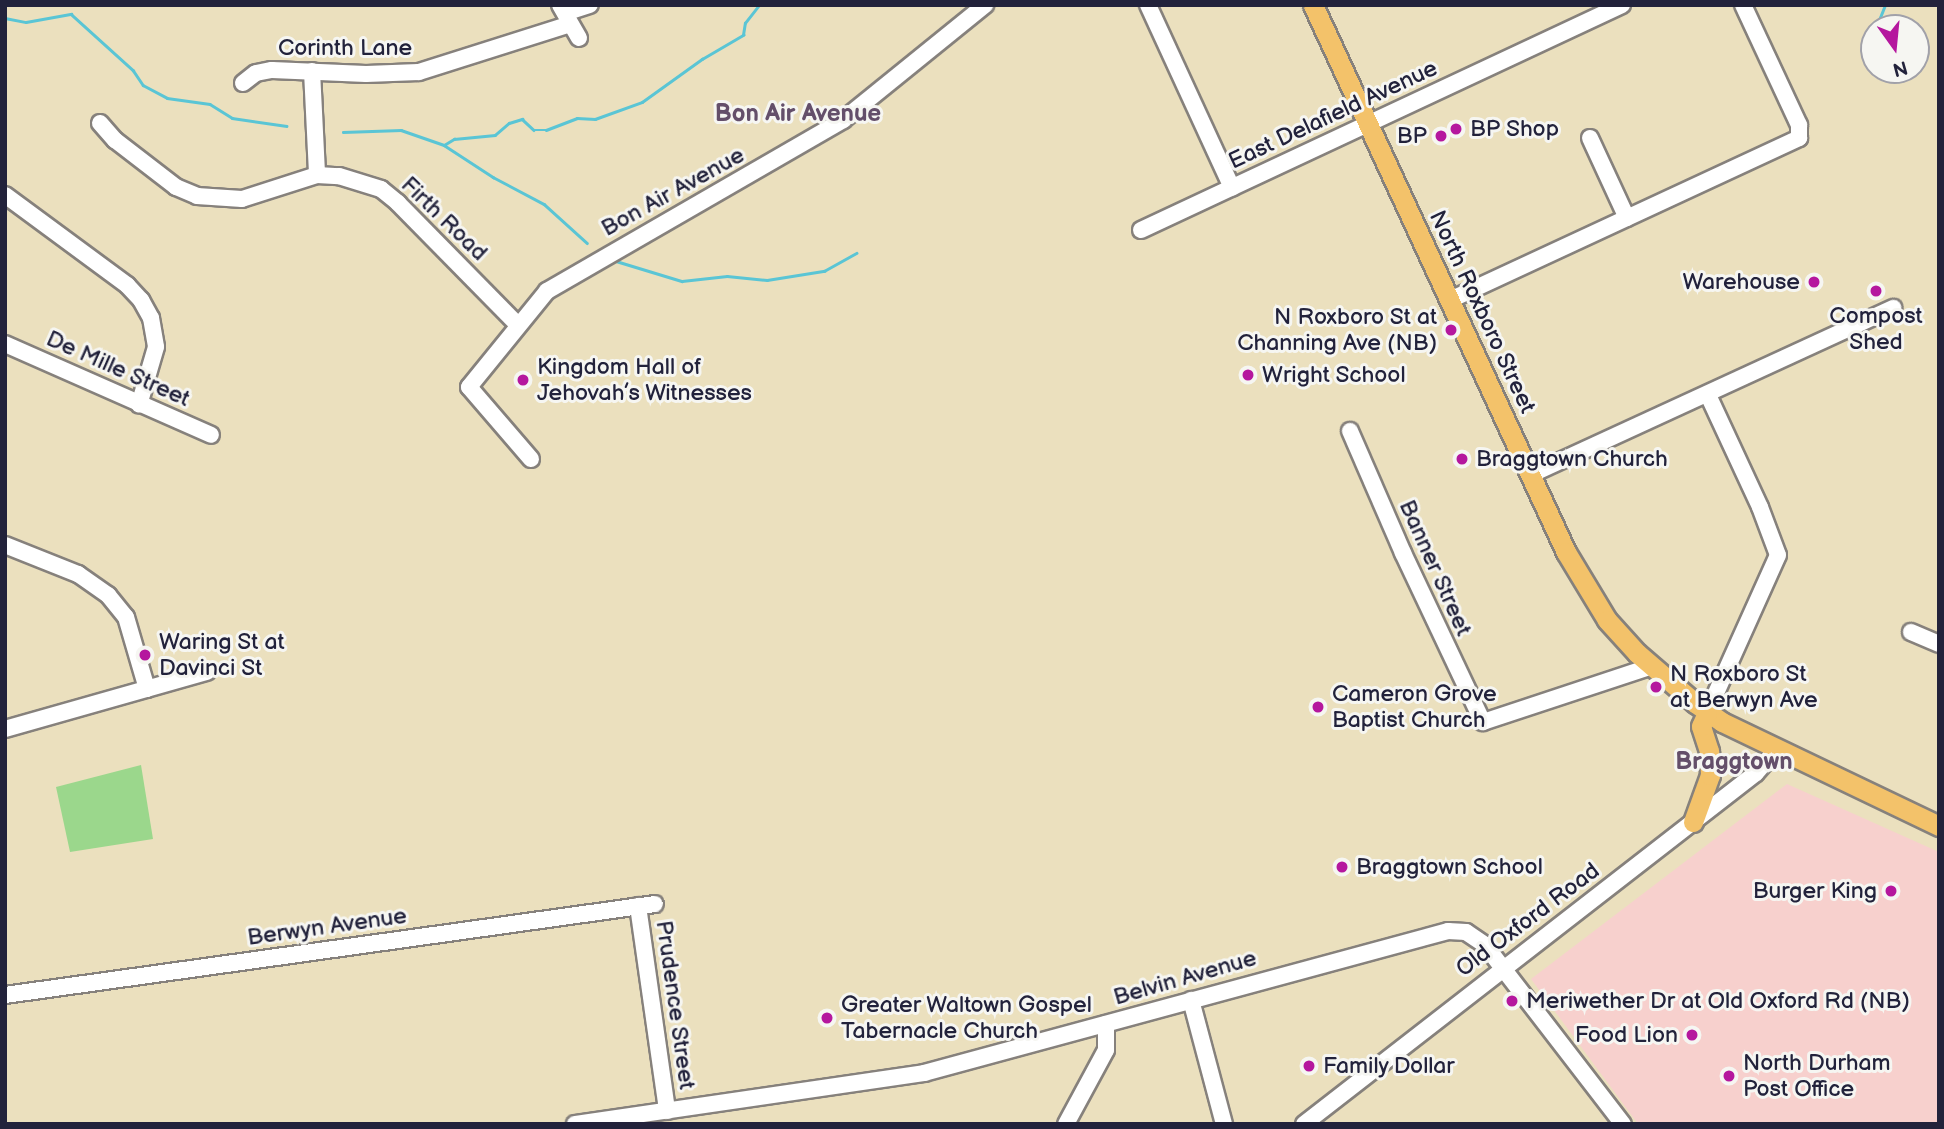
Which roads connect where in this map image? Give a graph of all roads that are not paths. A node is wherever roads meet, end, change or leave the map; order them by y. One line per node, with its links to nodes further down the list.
1 (590, 5): 7 (street, Corinth Lane)
2 (1148, 5): 14 (street)
3 (1313, 5): 10 (main road, North Roxboro Street)
4 (1622, 5): 10 (street, East Delafield Avenue)
5 (1743, 5): 16 (street)
6 (978, 8): 20 (street, Bon Air Avenue)
7 (568, 20): 8 (street, Corinth Lane)
8 (312, 71): 9 (street, Corinth Lane); 13 (street)
9 (243, 83)
10 (1367, 122): 14 (street, East Delafield Avenue); 18 (main road, North Roxboro Street)
11 (100, 123): 13 (street, Firth Road)
12 (1590, 138): 16 (street)
13 (317, 175): 20 (street, Firth Road)
14 (1232, 188): 17 (street, East Delafield Avenue)
15 (5, 195): 23 (street)
16 (1627, 218): 18 (street)
17 (1141, 230)
18 (1450, 300): 27 (main road, North Roxboro Street)
19 (1893, 308): 22 (street)
20 (518, 325): 26 (street, Bon Air Avenue)
21 (5, 344): 23 (street, De Mille Street)
22 (1708, 395): 27 (street); 34 (street)
23 (139, 405): 25 (street, De Mille Street)
24 (1350, 431): 31 (street, Banner Street)
25 (211, 435)
26 (531, 459)
27 (1530, 475): 31 (main road, North Roxboro Street)
28 (5, 545): 33 (street)
29 (1911, 632): 30 (street)
30 (1939, 644)
31 (1652, 666): 34 (main road, North Roxboro Street)
32 (207, 672): 33 (street)
33 (147, 689): 35 (street)
34 (1707, 713): 36 (main road, North Roxboro Street); 37 (main road)
35 (5, 729)
36 (1776, 750): 37 (street, Old Oxford Road); 38 (main road, North Roxboro Street)
37 (1693, 822): 41 (street, Old Oxford Road)
38 (1939, 826)
39 (655, 904): 40 (street, Berwyn Avenue)
40 (638, 906): 42 (street, Berwyn Avenue); 45 (street, Prudence Street)
41 (1503, 968): 43 (street, Belvin Avenue); 49 (street, Old Oxford Road); 50 (street, Belvin Avenue)
42 (5, 995)
43 (1191, 1000): 44 (street, Belvin Avenue); 48 (street)
44 (1106, 1024): 45 (street, Belvin Avenue); 47 (street)
45 (667, 1111): 46 (street, Belvin Avenue)
46 (575, 1124)
47 (1066, 1124)
48 (1224, 1124)
49 (1304, 1124)
50 (1623, 1124)

